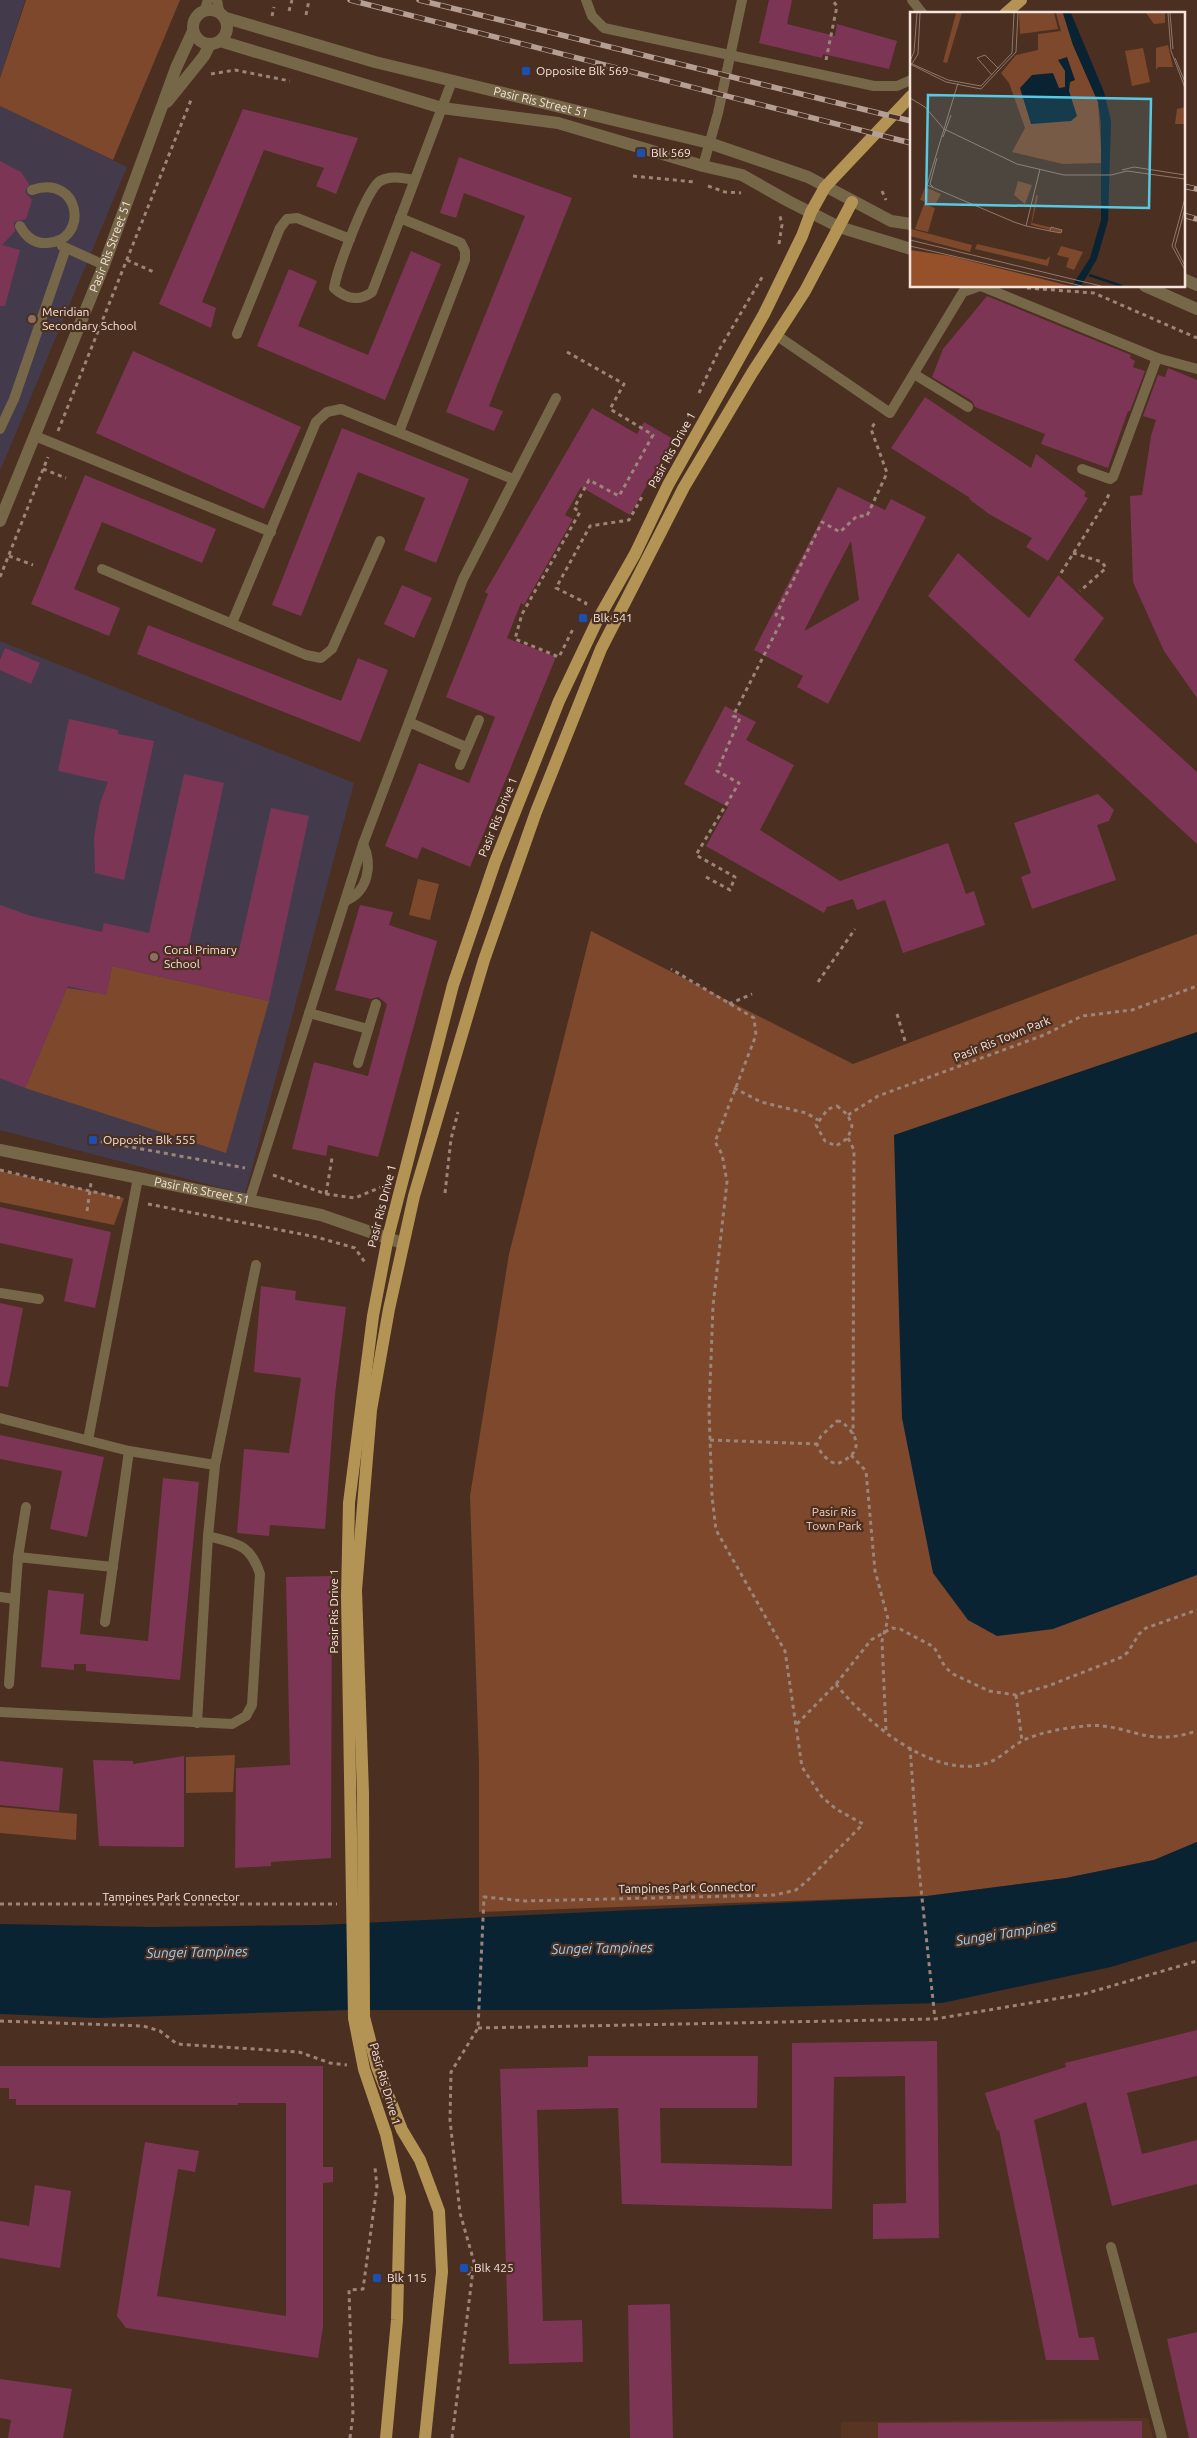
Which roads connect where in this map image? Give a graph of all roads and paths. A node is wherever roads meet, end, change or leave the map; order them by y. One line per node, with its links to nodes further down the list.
1 (292, 0): 10 (path)
2 (309, 0): 13 (path)
3 (586, 0): 16 (lane)
4 (742, 0): 16 (lane)
5 (832, 0): 17 (path)
6 (912, 0): 11 (lane)
7 (1021, 0): 12 (main road)
8 (207, 5): 9 (street, Pasir Ris Street 51); 14 (street, Pasir Ris Street 51)
9 (220, 10): 15 (street, Pasir Ris Street 51); 20 (street, Pasir Ris Street 51)
10 (289, 11)
11 (921, 12)
12 (1007, 12)
13 (306, 15)
14 (193, 31): 15 (street, Pasir Ris Street 51); 25 (street, Pasir Ris Street 51)
15 (215, 43): 24 (street, Pasir Ris Street 51); 25 (street, Pasir Ris Street 51)
16 (730, 55): 19 (lane); 26 (lane)
17 (832, 62)
18 (209, 75): 21 (path)
19 (910, 80)
20 (452, 81): 24 (lane); 26 (street, Pasir Ris Street 51)
21 (296, 83)
22 (193, 93): 45 (path)
23 (910, 97): 30 (main road, Pasir Ris Drive 1)
24 (442, 108): 27 (street, Pasir Ris Street 51); 29 (lane)
25 (161, 110): 46 (street, Pasir Ris Street 51)
26 (709, 143): 27 (lane); 30 (street, Pasir Ris Street 51)
27 (703, 166): 34 (street, Pasir Ris Street 51)
28 (633, 176): 32 (path)
29 (415, 180): 36 (lane); 40 (lane)
30 (825, 187): 33 (street, Pasir Ris Street 51); 34 (main road, Pasir Ris Drive 1)
31 (32, 190): 41 (lane)
32 (744, 194)
33 (852, 202): 37 (street, Pasir Ris Street 51); 39 (main road, Pasir Ris Drive 1)
34 (811, 212): 39 (street, Pasir Ris Street 51); 127 (main road, Pasir Ris Drive 1)
35 (779, 213): 42 (path)
36 (400, 218): 40 (lane); 68 (lane)
37 (910, 224)
38 (20, 226): 41 (lane)
39 (839, 227): 44 (street, Pasir Ris Street 51); 57 (main road, Pasir Ris Drive 1)
40 (350, 239): 56 (lane)
41 (55, 243): 43 (lane)
42 (778, 246)
43 (66, 248): 46 (lane); 66 (lane)
44 (910, 249)
45 (127, 260): 48 (path); 70 (path)
46 (104, 264): 69 (street, Pasir Ris Street 51)
47 (765, 271): 64 (path)
48 (156, 273)
49 (1184, 279): 50 (street)
50 (1197, 285)
51 (975, 288): 62 (lane)
52 (986, 288): 60 (lane)
53 (1034, 288): 58 (path)
54 (1150, 288): 55 (street)
55 (1197, 309)
56 (237, 334)
57 (776, 335): 62 (lane); 128 (main road, Pasir Ris Drive 1)
58 (1197, 338)
59 (567, 352): 89 (path)
60 (1157, 358): 61 (lane); 75 (lane)
61 (1197, 370)
62 (914, 374): 65 (lane)
63 (556, 398): 74 (lane)
64 (696, 400)
65 (968, 407)
66 (0, 429)
67 (871, 429): 94 (path)
68 (399, 432): 74 (lane); 78 (lane)
69 (35, 436): 70 (lane); 77 (street, Pasir Ris Street 51)
70 (54, 443): 71 (path); 78 (lane)
71 (43, 469): 73 (path); 81 (path)
72 (1082, 469): 75 (lane)
73 (66, 478)
74 (513, 478): 91 (lane)
75 (1112, 478): 80 (path)
76 (644, 494): 87 (path)
77 (0, 521)
78 (270, 532): 88 (lane)
79 (380, 541): 88 (lane)
80 (1073, 553): 84 (path); 86 (path)
81 (9, 556): 82 (path); 85 (path)
82 (33, 564)
83 (102, 569): 88 (lane)
84 (1061, 573)
85 (0, 578)
86 (1080, 592)
87 (582, 611)
88 (232, 623)
89 (574, 626)
90 (479, 720): 92 (lane)
91 (410, 722): 92 (lane); 102 (lane)
92 (466, 747): 93 (lane)
93 (460, 765)
94 (706, 877)
95 (855, 929): 97 (path)
96 (671, 969): 101 (path)
97 (818, 982)
98 (1197, 986): 109 (path, Pasir Ris Town Park)
99 (752, 994): 101 (path)
100 (376, 1004): 104 (lane)
101 (729, 1005): 107 (path)
102 (309, 1013): 104 (lane); 117 (lane)
103 (897, 1014): 105 (path)
104 (368, 1029): 106 (lane)
105 (905, 1041)
106 (358, 1063)
107 (734, 1088): 110 (path); 135 (path)
108 (458, 1110): 121 (path)
109 (848, 1115): 110 (path); 111 (path)
110 (818, 1120): 111 (path)
111 (848, 1138): 133 (path)
112 (93, 1140): 117 (path)
113 (0, 1150): 116 (street, Pasir Ris Street 51)
114 (332, 1158): 122 (path)
115 (0, 1170): 120 (path)
116 (93, 1170): 118 (street, Pasir Ris Street 51); 120 (path)
117 (259, 1170): 122 (path); 123 (lane)
118 (138, 1178): 123 (street, Pasir Ris Street 51); 124 (lane)
119 (381, 1187): 122 (path)
120 (90, 1192): 124 (path); 125 (path)
121 (445, 1193)
122 (326, 1194)
123 (250, 1199): 127 (street, Pasir Ris Street 51)
124 (133, 1200): 126 (path); 134 (lane)
125 (87, 1211)
126 (316, 1237)
127 (388, 1237): 128 (street, Pasir Ris Street 51); 159 (main road, Pasir Ris Drive 1)
128 (402, 1243): 159 (main road, Pasir Ris Drive 1)
129 (256, 1265): 139 (lane)
130 (0, 1293): 131 (lane)
131 (39, 1299)
132 (0, 1418): 134 (lane)
133 (853, 1434): 136 (path); 138 (path)
134 (88, 1440): 137 (lane)
135 (710, 1440): 136 (path); 154 (path)
136 (817, 1444): 138 (path)
137 (129, 1450): 139 (lane); 143 (lane)
138 (851, 1455): 148 (path)
139 (215, 1465): 141 (lane)
140 (26, 1506): 142 (lane)
141 (208, 1536): 153 (lane); 153 (lane)
142 (18, 1557): 143 (lane); 145 (lane)
143 (113, 1566): 147 (lane)
144 (0, 1597): 145 (lane)
145 (14, 1599): 149 (lane)
146 (1197, 1610): 151 (path)
147 (105, 1622)
148 (886, 1630): 150 (path); 151 (path); 155 (path)
149 (9, 1684)
150 (836, 1684): 154 (path); 155 (path)
151 (1016, 1695): 157 (path)
152 (0, 1712): 153 (lane)
153 (197, 1723)
154 (796, 1724): 165 (path, Tampines Park Connector)
155 (886, 1731): 158 (path)
156 (1197, 1731): 157 (path)
157 (1022, 1741): 158 (path)
158 (910, 1747): 163 (path)
159 (352, 1903): 160 (path, Tampines Park Connector); 162 (main road, Pasir Ris Drive 1)
160 (0, 1904)
161 (1197, 1961): 163 (path)
162 (359, 2018): 172 (main road, Pasir Ris Drive 1); 173 (main road, Pasir Ris Drive 1)
163 (935, 2019): 165 (path)
164 (0, 2021): 166 (path)
165 (478, 2028): 169 (path)
166 (354, 2066)
167 (375, 2166): 171 (path)
168 (1111, 2247): 175 (lane)
169 (474, 2262): 170 (path); 174 (path)
170 (468, 2275)
171 (350, 2438)
172 (386, 2438)
173 (425, 2438)
174 (452, 2438)
175 (1162, 2438)

